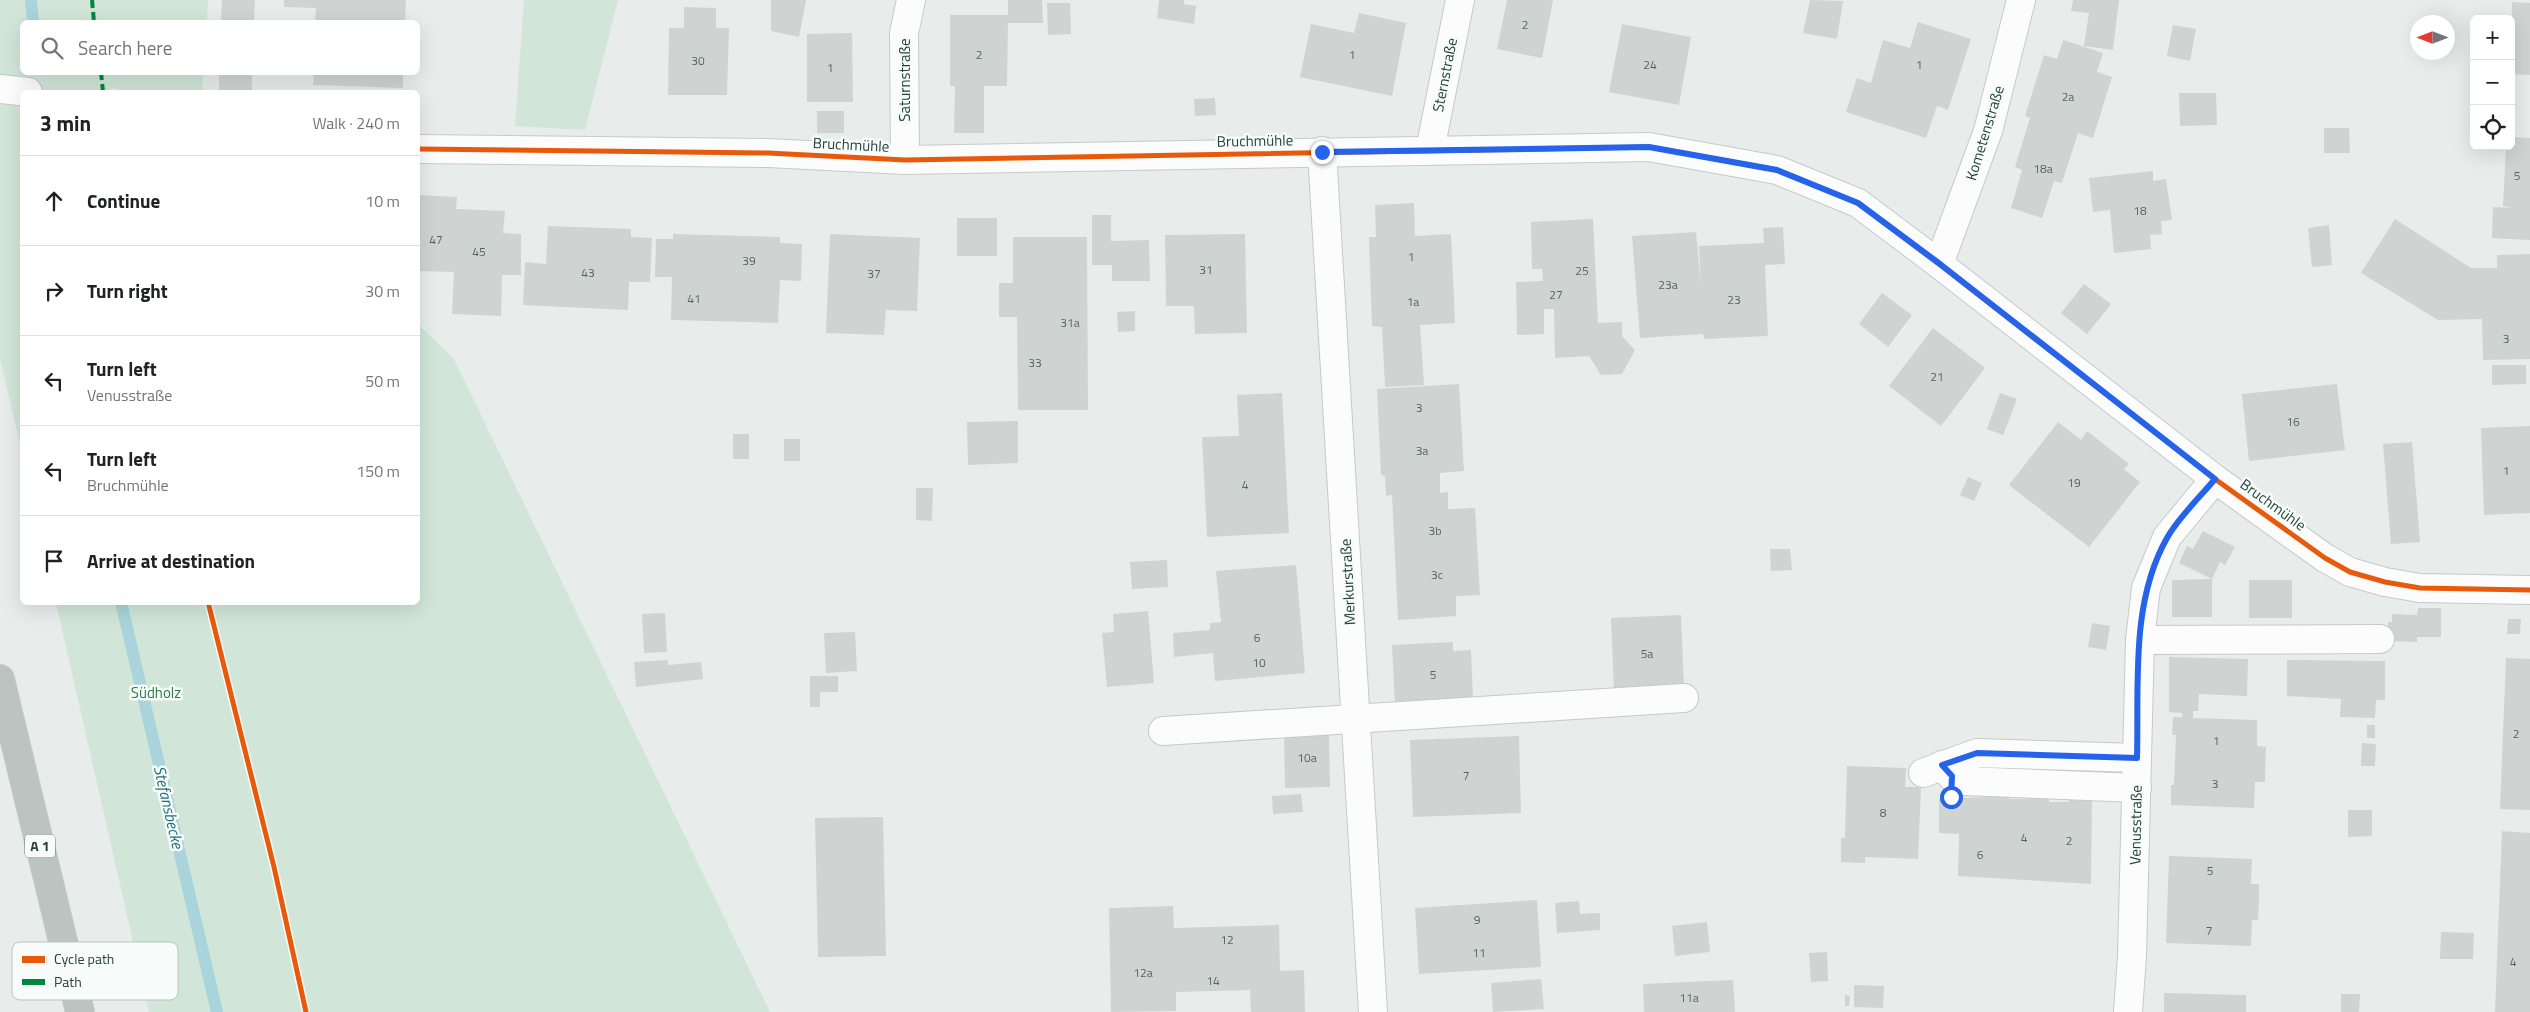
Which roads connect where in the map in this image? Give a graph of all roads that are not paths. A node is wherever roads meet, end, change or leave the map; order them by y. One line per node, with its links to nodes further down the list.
1 (911, 0): 9 (street, Saturnstraße)
2 (1460, 0): 7 (street, Sternstraße)
3 (2021, 0): 10 (street, Kometenstraße)
4 (0, 89): 5 (street)
5 (20, 91)
6 (420, 149): 9 (street, Bruchmühle)
7 (1430, 150): 8 (street, Bruchmühle); 10 (street, Bruchmühle)
8 (1322, 152): 9 (street, Bruchmühle); 17 (street, Merkurstraße)
9 (905, 160)
10 (1940, 264): 11 (street, Bruchmühle)
11 (2215, 479): 12 (street, Bruchmühle); 14 (street, Venusstraße)
12 (2530, 590)
13 (2380, 639): 14 (street)
14 (2140, 640): 19 (street, Venusstraße)
15 (0, 679): 21 (highway, A 1)
16 (1684, 698): 17 (street)
17 (1356, 718): 18 (street); 22 (street, Merkurstraße)
18 (1163, 731)
19 (2137, 758): 20 (street, Venusstraße); 20 (street)
20 (2137, 788): 23 (street, Venusstraße)
21 (63, 942)
22 (1373, 1012)
23 (2128, 1012)

